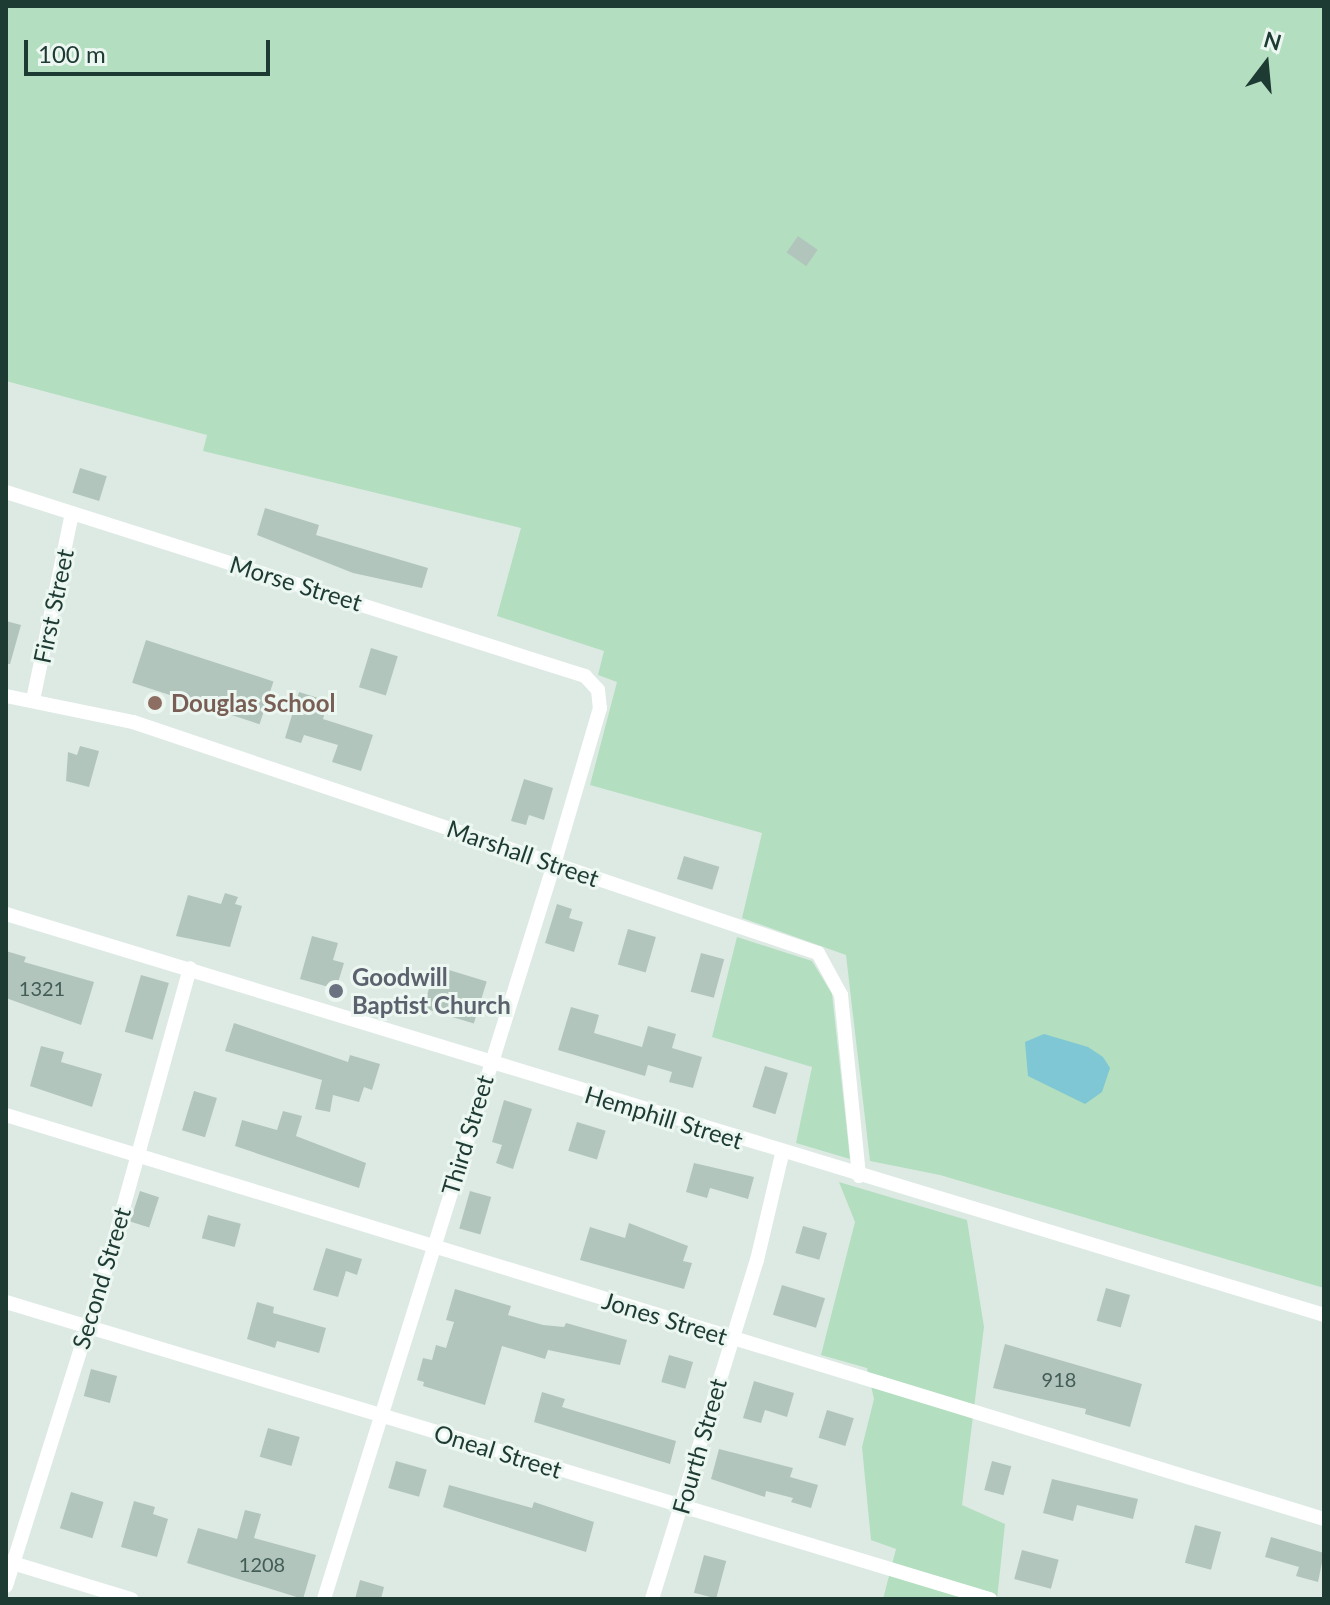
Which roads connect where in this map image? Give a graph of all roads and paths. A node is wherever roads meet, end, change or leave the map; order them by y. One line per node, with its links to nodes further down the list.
1 (6, 492): 2 (street, Morse Street)
2 (72, 513): 3 (street, Morse Street); 5 (street, First Street)
3 (585, 676): 6 (street, Third Street)
4 (6, 696): 5 (street, Marshall Street)
5 (33, 700): 6 (street, Marshall Street)
6 (554, 864): 9 (street, Third Street); 13 (street, Marshall Street)
7 (6, 914): 8 (street, Hemphill Street)
8 (190, 968): 9 (street, Hemphill Street); 12 (street, Second Street)
9 (490, 1062): 11 (street, Hemphill Street); 14 (street, Third Street)
10 (6, 1115): 12 (street, Jones Street)
11 (782, 1154): 13 (street, Hemphill Street); 18 (street, Fourth Street)
12 (137, 1156): 14 (street, Jones Street); 17 (street, Second Street)
13 (859, 1176): 16 (street, Hemphill Street)
14 (433, 1247): 18 (street, Jones Street); 19 (street, Third Street)
15 (6, 1302): 17 (street, Oneal Street)
16 (1324, 1315)
17 (87, 1327): 19 (street, Oneal Street); 22 (street, Second Street)
18 (731, 1338): 20 (street, Fourth Street); 21 (street, Jones Street)
19 (381, 1416): 20 (street, Oneal Street); 25 (street, Third Street)
20 (682, 1505): 26 (street, Fourth Street); 27 (street, Oneal Street)
21 (1324, 1519)
22 (10, 1562): 23 (street, Second Street); 24 (street)
23 (6, 1586)
24 (131, 1599)
25 (324, 1599)
26 (652, 1599)
27 (990, 1599)

